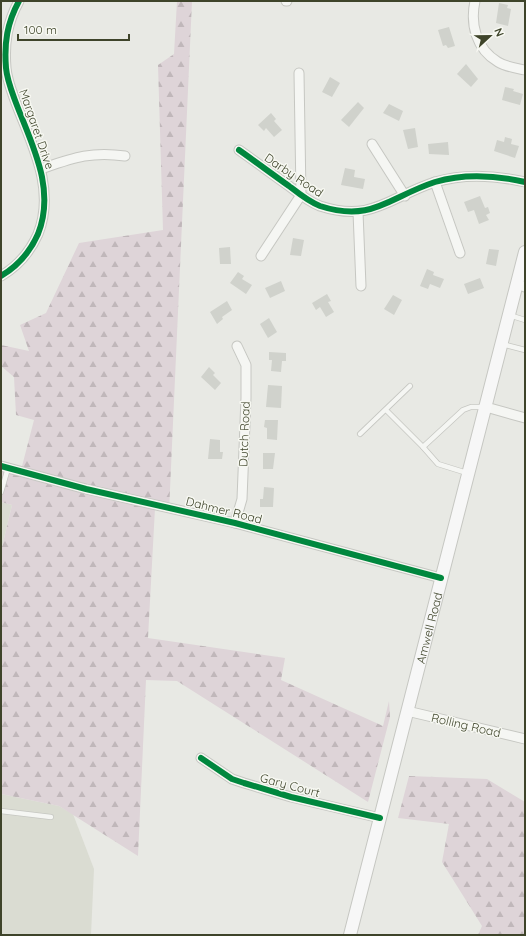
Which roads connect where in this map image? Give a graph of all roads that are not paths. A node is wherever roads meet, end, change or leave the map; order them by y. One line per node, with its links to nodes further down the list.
1 (19, 1): 8 (street, Margaret Drive)
2 (476, 1): 3 (street)
3 (525, 70)
4 (299, 73): 11 (street)
5 (372, 144): 12 (street)
6 (239, 150): 11 (street, Darby Road)
7 (125, 156): 8 (street)
8 (41, 169): 17 (street, Margaret Drive)
9 (435, 182): 10 (street, Darby Road); 12 (street, Darby Road); 15 (street)
10 (525, 182)
11 (301, 195): 13 (street, Darby Road); 16 (street)
12 (405, 196): 13 (street, Darby Road)
13 (358, 212): 18 (street)
14 (525, 252): 19 (main road, Amwell Road)
15 (460, 253)
16 (261, 256)
17 (1, 276)
18 (361, 286)
19 (521, 286): 20 (main road, Amwell Road)
20 (509, 315): 21 (lane); 22 (main road, Amwell Road)
21 (525, 320)
22 (502, 344): 24 (lane); 26 (main road, Amwell Road)
23 (237, 346): 34 (street, Dutch Road)
24 (525, 350)
25 (410, 386): 27 (lane)
26 (486, 407): 28 (street); 30 (lane); 32 (main road, Amwell Road)
27 (386, 410): 29 (lane); 30 (lane)
28 (525, 418)
29 (360, 434)
30 (423, 447): 32 (lane)
31 (4, 467): 33 (lane); 34 (street, Dahmer Road)
32 (468, 474): 35 (main road, Amwell Road)
33 (1, 492)
34 (235, 523): 35 (street, Dahmer Road)
35 (441, 578): 36 (main road, Amwell Road)
36 (407, 711): 37 (street, Rolling Road); 41 (main road, Amwell Road)
37 (525, 739)
38 (201, 758): 41 (street, Gary Court)
39 (1, 811): 40 (lane)
40 (51, 817)
41 (380, 818): 42 (main road, Amwell Road)
42 (350, 935)

